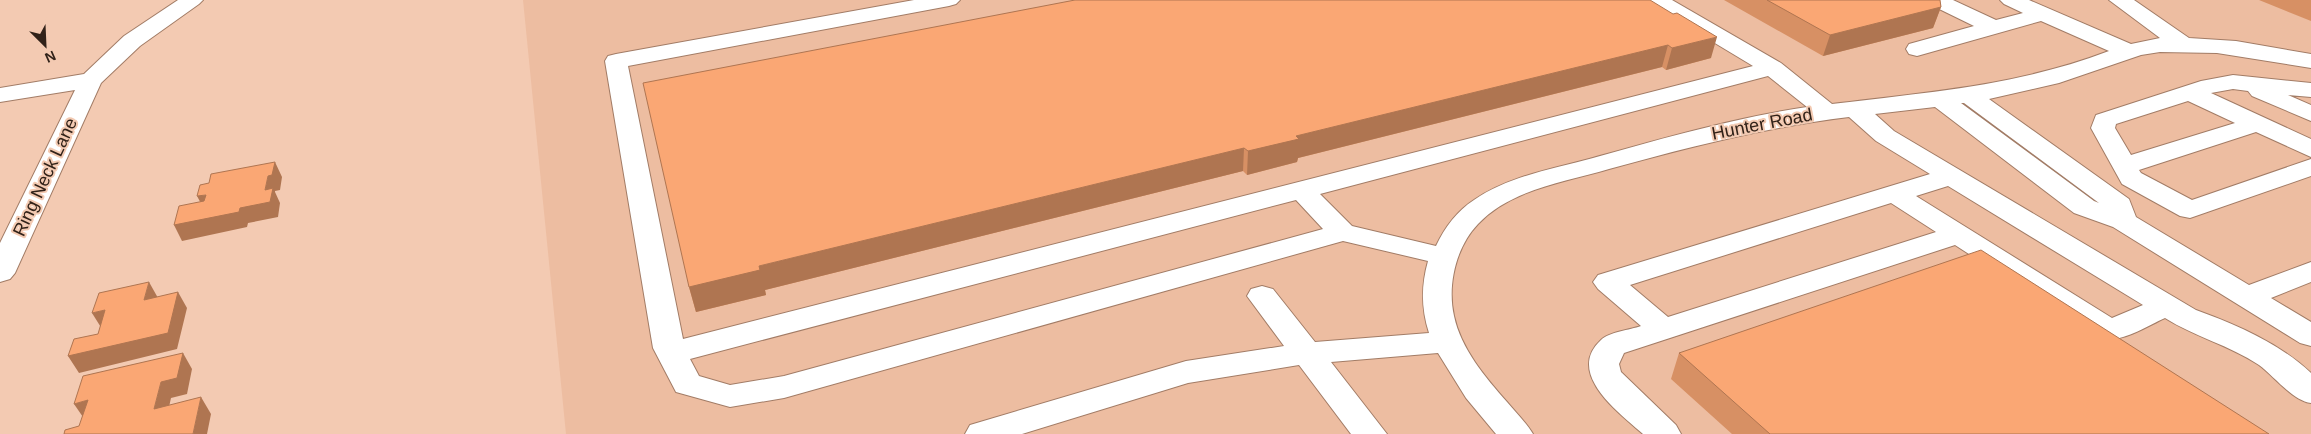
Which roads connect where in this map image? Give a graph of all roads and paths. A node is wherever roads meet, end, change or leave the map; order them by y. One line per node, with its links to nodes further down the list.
1 (192, 0): 14 (street)
2 (949, 0): 43 (street)
3 (1657, 0): 13 (street)
4 (1936, 0): 8 (street)
5 (2011, 0): 7 (street)
6 (2120, 0): 9 (street)
7 (2043, 14): 8 (street); 11 (street)
8 (1994, 28): 10 (street)
9 (2183, 44): 11 (street, Hunter Road); 12 (street, Hunter Road)
10 (1917, 50)
11 (2128, 51): 19 (street, Hunter Road)
12 (2311, 61)
13 (1773, 68): 22 (street); 29 (street)
14 (91, 80): 18 (street); 36 (street, Ring Neck Lane)
15 (2241, 82): 16 (street); 17 (street); 23 (street)
16 (2311, 90)
17 (2189, 92): 24 (street); 26 (street)
18 (0, 95)
19 (1969, 95): 20 (street, Hunter Road); 31 (street)
20 (1940, 99): 21 (street, Hunter Road); 31 (street)
21 (1855, 109): 22 (street, Hunter Road); 28 (street)
22 (1827, 112): 34 (street, Hunter Road)
23 (2311, 114)
24 (2257, 124): 25 (street); 26 (street)
25 (2311, 149)
26 (2124, 166): 27 (street)
27 (2311, 167)
28 (1952, 176): 30 (street); 39 (street)
29 (1301, 190): 32 (street); 43 (street)
30 (1895, 194): 33 (street); 40 (street)
31 (2123, 221): 38 (street)
32 (1342, 232): 34 (street); 43 (street)
33 (1958, 234): 39 (street); 40 (street)
34 (1443, 256): 42 (street, Hunter Road)
35 (2311, 271): 38 (street)
36 (0, 273)
37 (1262, 296): 44 (street)
38 (2246, 297): 41 (street)
39 (2176, 311): 45 (street)
40 (1664, 330): 50 (street)
41 (2311, 336)
42 (1447, 342): 44 (street); 49 (street, Hunter Road)
43 (671, 353)
44 (1307, 353): 46 (street); 48 (street)
45 (2310, 392)
46 (1026, 428): 47 (street)
47 (982, 434)
48 (1370, 434)
49 (1516, 434)
50 (1664, 434)

